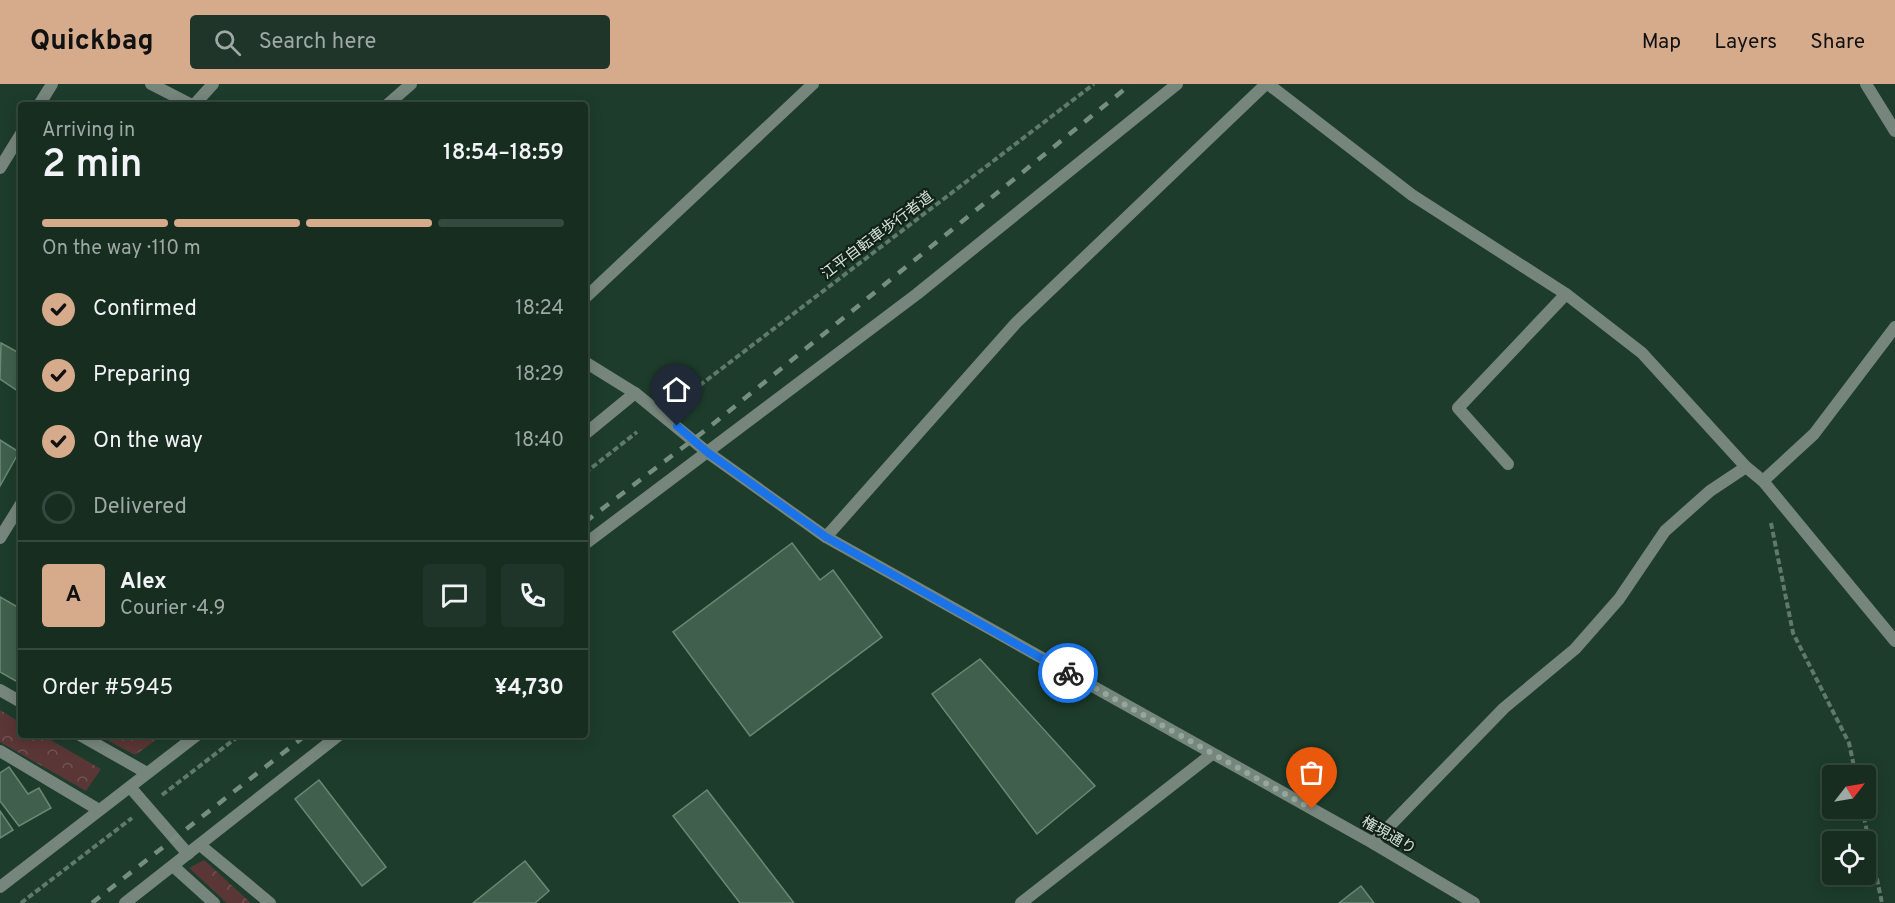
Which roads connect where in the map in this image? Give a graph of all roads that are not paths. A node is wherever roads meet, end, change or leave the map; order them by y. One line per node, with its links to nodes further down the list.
1 (52, 84): 9 (street)
2 (151, 84): 10 (street)
3 (213, 84): 11 (street)
4 (411, 84): 12 (street)
5 (813, 84): 17 (street)
6 (1177, 84): 22 (street)
7 (1267, 84): 16 (street); 27 (street)
8 (1866, 84): 13 (street)
9 (41, 102)
10 (187, 102)
11 (196, 102)
12 (390, 102)
13 (1894, 125)
14 (18, 139): 15 (street)
15 (0, 168)
16 (1566, 294): 23 (street); 24 (street)
17 (588, 295)
18 (1895, 327): 25 (street)
19 (588, 364): 20 (street, 権現通り)
20 (635, 393): 21 (street); 22 (street, 権現通り)
21 (588, 432)
22 (707, 452): 27 (street, 権現通り); 29 (street)
23 (1508, 464)
24 (1746, 466): 25 (street); 41 (street)
25 (1763, 481): 30 (street)
26 (18, 509): 28 (street)
27 (826, 537): 37 (street, 権現通り)
28 (0, 538)
29 (588, 542)
30 (1895, 641)
31 (0, 690): 32 (street)
32 (18, 700)
33 (85, 738): 38 (street)
34 (193, 738): 38 (street)
35 (335, 738): 42 (street)
36 (0, 751): 40 (street)
37 (1212, 754): 41 (street, 権現通り); 49 (street)
38 (147, 773): 39 (street)
39 (130, 787): 40 (street); 43 (street)
40 (99, 810): 45 (street)
41 (1372, 843): 50 (street, 権現通り)
42 (200, 845): 43 (street); 48 (street)
43 (188, 854): 44 (street)
44 (173, 866): 46 (street); 47 (street)
45 (0, 887)
46 (125, 903)
47 (214, 903)
48 (270, 903)
49 (1021, 903)
50 (1474, 903)

